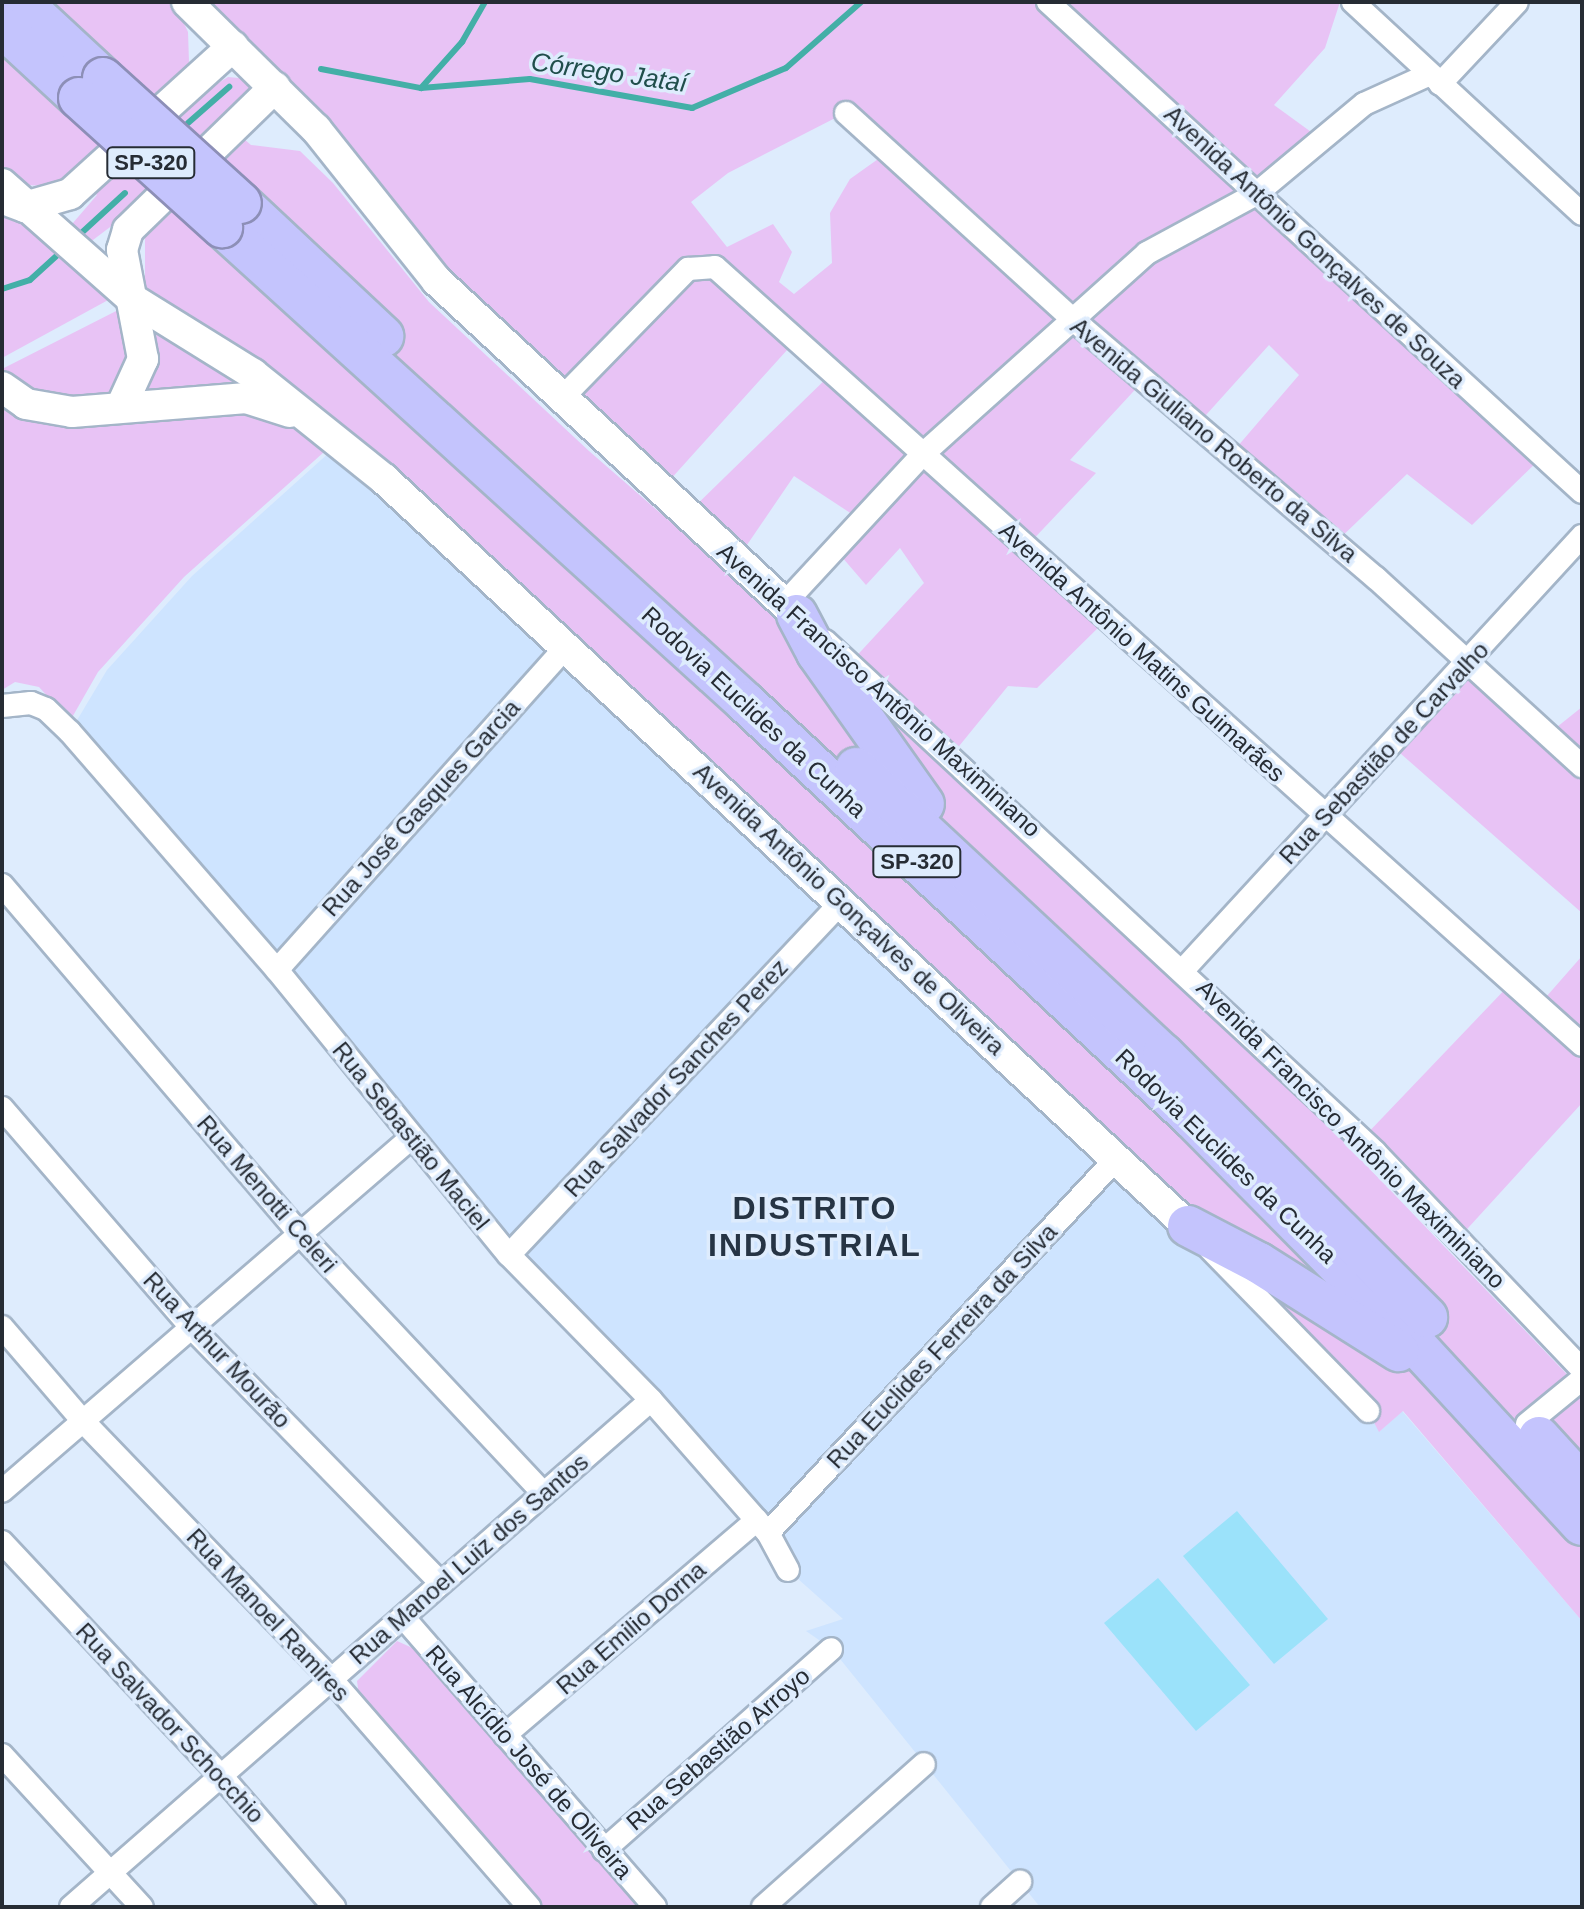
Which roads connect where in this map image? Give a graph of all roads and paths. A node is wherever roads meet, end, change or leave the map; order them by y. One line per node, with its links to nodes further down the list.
1 (21, 2): 10 (highway, Rodovia Euclides da Cunha / SP-320)
2 (1048, 2): 13 (street, Avenida Antônio Gonçalves de Souza)
3 (1353, 2): 8 (street)
4 (1517, 2): 8 (street)
5 (190, 3): 7 (main road, Avenida Francisco Antônio Maximiniano)
6 (2, 27): 10 (highway, Rodovia Euclides da Cunha / SP-320)
7 (233, 46): 9 (main road, Avenida Francisco Antônio Maximiniano); 14 (main road)
8 (1435, 79): 13 (street); 15 (street)
9 (275, 87): 17 (main road); 20 (main road, Avenida Francisco Antônio Maximiniano)
10 (91, 88): 16 (highway, Rodovia Euclides da Cunha / SP-320, bridge)
11 (846, 113): 18 (street, Avenida Giuliano Roberto da Silva)
12 (2, 184): 14 (main road, Avenida Antônio Gonçalves de Oliveira)
13 (1256, 194): 18 (street); 24 (street, Avenida Antônio Gonçalves de Souza)
14 (13, 204): 17 (main road, Avenida Antônio Gonçalves de Oliveira)
15 (1582, 214)
16 (232, 215): 32 (highway, Rodovia Euclides da Cunha / SP-320); 48 (highway, Rodovia Euclides da Cunha / SP-320)
17 (132, 299): 21 (main road); 22 (main road, Avenida Antônio Gonçalves de Oliveira)
18 (1070, 317): 23 (street); 28 (street, Avenida Giuliano Roberto da Silva)
19 (2, 387): 21 (main road, Avenida Antônio Gonçalves de Oliveira)
20 (561, 399): 23 (street, Avenida Antônio Matins Guimarães); 26 (main road, Avenida Francisco Antônio Maximiniano)
21 (121, 407): 22 (main road, Avenida Antônio Gonçalves de Oliveira)
22 (315, 419): 27 (main road, Avenida Antônio Gonçalves de Oliveira)
23 (923, 454): 26 (street); 31 (street, Avenida Antônio Matins Guimarães)
24 (1582, 492)
25 (1582, 536): 28 (street, Rua Sebastião de Carvalho)
26 (790, 610): 32 (highway); 35 (street, Avenida Francisco Antônio Maximiniano)
27 (566, 647): 34 (main road, Avenida Antônio Gonçalves de Oliveira); 36 (street, Rua José Gasques Garcia)
28 (1470, 664): 30 (street, Avenida Giuliano Roberto da Silva); 31 (street, Rua Sebastião de Carvalho)
29 (2, 706): 36 (street, Rua Sebastião Maciel)
30 (1582, 766)
31 (1324, 818): 35 (street, Rua Sebastião de Carvalho); 37 (street, Avenida Antônio Matins Guimarães)
32 (984, 884): 52 (highway, Rodovia Euclides da Cunha / SP-320)
33 (2, 885): 42 (street, Rua Menotti Celeri)
34 (843, 900): 40 (main road, Avenida Antônio Gonçalves de Oliveira); 43 (street, Rua Salvador Sanches Perez)
35 (1184, 969): 46 (street, Avenida Francisco Antônio Maximiniano)
36 (277, 970): 39 (street, Rua Sebastião Maciel)
37 (1582, 1045)
38 (2, 1108): 44 (street, Rua Arthur Mourão)
39 (411, 1138): 42 (street); 43 (street, Rua Sebastião Maciel)
40 (1115, 1160): 41 (main road, Avenida Antônio Gonçalves de Oliveira); 57 (street, Rua Euclides Ferreira da Silva)
41 (1188, 1226): 48 (highway); 50 (street, Avenida Antônio Gonçalves de Oliveira)
42 (299, 1233): 44 (street); 55 (street, Rua Menotti Celeri)
43 (509, 1255): 49 (street, Rua Sebastião Maciel)
44 (190, 1326): 51 (street); 60 (street, Rua Arthur Mourão)
45 (2, 1327): 51 (street, Rua Manoel Ramires)
46 (1582, 1369)
47 (1582, 1379): 52 (street)
48 (1463, 1395): 56 (highway, Rodovia Euclides da Cunha / SP-320)
49 (651, 1400): 55 (street, Rua Manoel Luiz dos Santos); 57 (street, Rua Sebastião Maciel)
50 (1368, 1411)
51 (81, 1419): 54 (street); 63 (street, Rua Manoel Ramires)
52 (1527, 1424): 53 (highway, Rodovia Euclides da Cunha / SP-320)
53 (1582, 1484)
54 (2, 1491)
55 (543, 1493): 60 (street, Rua Manoel Luiz dos Santos)
56 (1582, 1525)
57 (762, 1526): 59 (street, Rua Sebastião Maciel); 64 (street, Rua Emilio Dorna)
58 (2, 1542): 67 (street, Rua Salvador Schocchio)
59 (788, 1570)
60 (441, 1583): 61 (street, Rua Manoel Luiz dos Santos)
61 (403, 1617): 63 (street, Rua Manoel Luiz dos Santos); 64 (street, Rua Alcídio José de Oliveira)
62 (831, 1649): 68 (street, Rua Sebastião Arroyo)
63 (332, 1680): 67 (street, Rua Manoel Luiz dos Santos); 74 (street, Rua Manoel Ramires)
64 (505, 1735): 68 (street, Rua Alcídio José de Oliveira)
65 (2, 1755): 69 (street)
66 (924, 1764): 76 (street)
67 (224, 1779): 69 (street, Rua Manoel Luiz dos Santos); 73 (street, Rua Salvador Schocchio)
68 (604, 1850): 75 (street, Rua Alcídio José de Oliveira)
69 (112, 1872): 71 (street, Rua Manoel Luiz dos Santos); 72 (street)
70 (1020, 1882): 77 (street)
71 (71, 1907)
72 (142, 1907)
73 (334, 1907)
74 (529, 1907)
75 (655, 1907)
76 (763, 1907)
77 (992, 1907)

